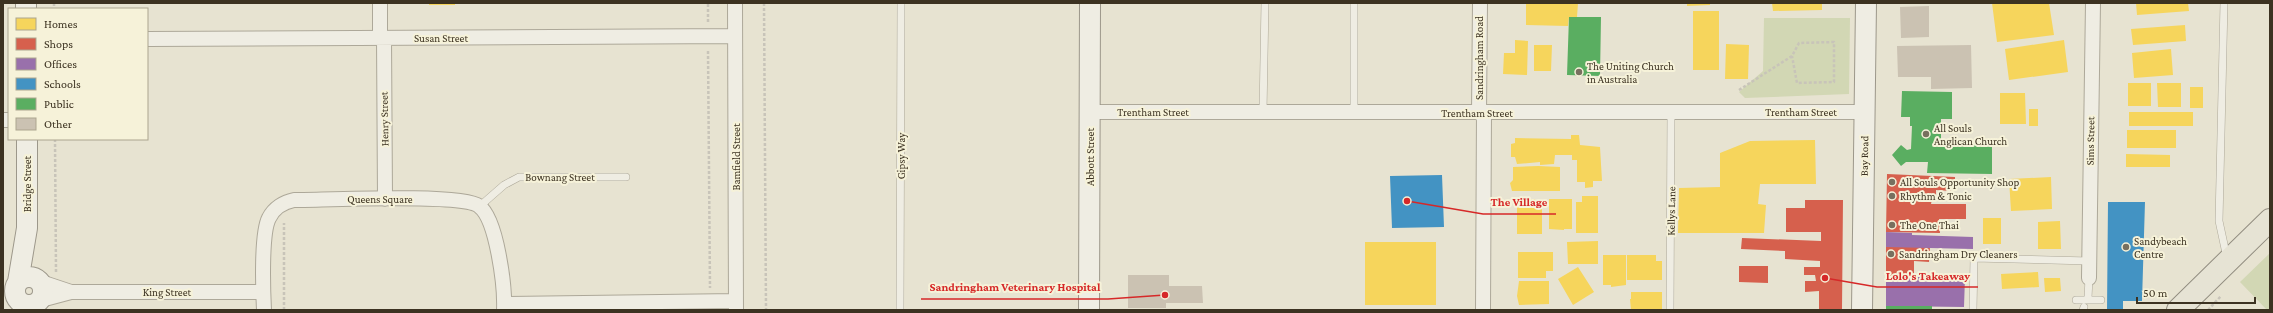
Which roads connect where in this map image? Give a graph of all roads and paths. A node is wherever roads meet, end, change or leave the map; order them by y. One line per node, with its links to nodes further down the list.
1 (380, 3): 15 (street, Henry Street)
2 (708, 3): 13 (path)
3 (735, 3): 14 (street, Bamfield Street)
4 (764, 3): 47 (path)
5 (901, 3): 48 (lane, Gipsy Way)
6 (1090, 3): 19 (street, Abbott Street)
7 (1265, 3): 20 (lane)
8 (1354, 3): 23 (lane)
9 (1480, 3): 24 (street, Sandringham Road)
10 (1866, 3): 22 (street, Bay Road)
11 (2093, 3): 33 (street, Sims Street)
12 (2224, 3): 34 (lane)
13 (708, 36): 14 (street, Susan Street); 15 (street, Susan Street); 42 (path)
14 (735, 36): 43 (street, Bamfield Street)
15 (382, 38): 16 (street, Susan Street); 28 (street, Henry Street)
16 (148, 40)
17 (1792, 56): 17 (path); 18 (path)
18 (1739, 90)
19 (1090, 112): 20 (street, Trentham Street); 49 (street, Abbott Street)
20 (1263, 112): 23 (street, Trentham Street)
21 (1671, 112): 22 (street, Trentham Street); 24 (street, Trentham Street); 51 (lane, Kellys Lane)
22 (1864, 112): 52 (street, Bay Road)
23 (1354, 113): 24 (street, Trentham Street)
24 (1481, 113): 50 (street, Sandringham Road)
25 (26, 140): 32 (street, Bridge Street)
26 (55, 140): 38 (path)
27 (626, 177): 29 (lane, Bownang Street)
28 (385, 199): 29 (street, Queens Square); 37 (street, Queens Square)
29 (480, 206): 44 (street)
30 (2270, 220): 34 (main road)
31 (284, 223): 46 (path)
32 (27, 228): 38 (street, Bridge Street); 38 (street, Bridge Street)
33 (2089, 261): 35 (street, Sims Street); 53 (lane)
34 (2228, 261): 54 (main road)
35 (2089, 278): 39 (lane)
36 (71, 292): 37 (street, King Street); 38 (street, King Street); 38 (street, King Street)
37 (263, 292): 45 (street, Queens Square)
38 (37, 297)
39 (2088, 298): 40 (lane); 41 (lane)
40 (2076, 300)
41 (2101, 300)
42 (711, 302): 43 (street); 44 (street)
43 (736, 306)
44 (504, 307)
45 (264, 310)
46 (284, 310)
47 (766, 310)
48 (900, 310)
49 (1089, 310)
50 (1483, 310)
51 (1670, 310)
52 (1862, 310)
53 (1973, 310)
54 (2178, 310)

